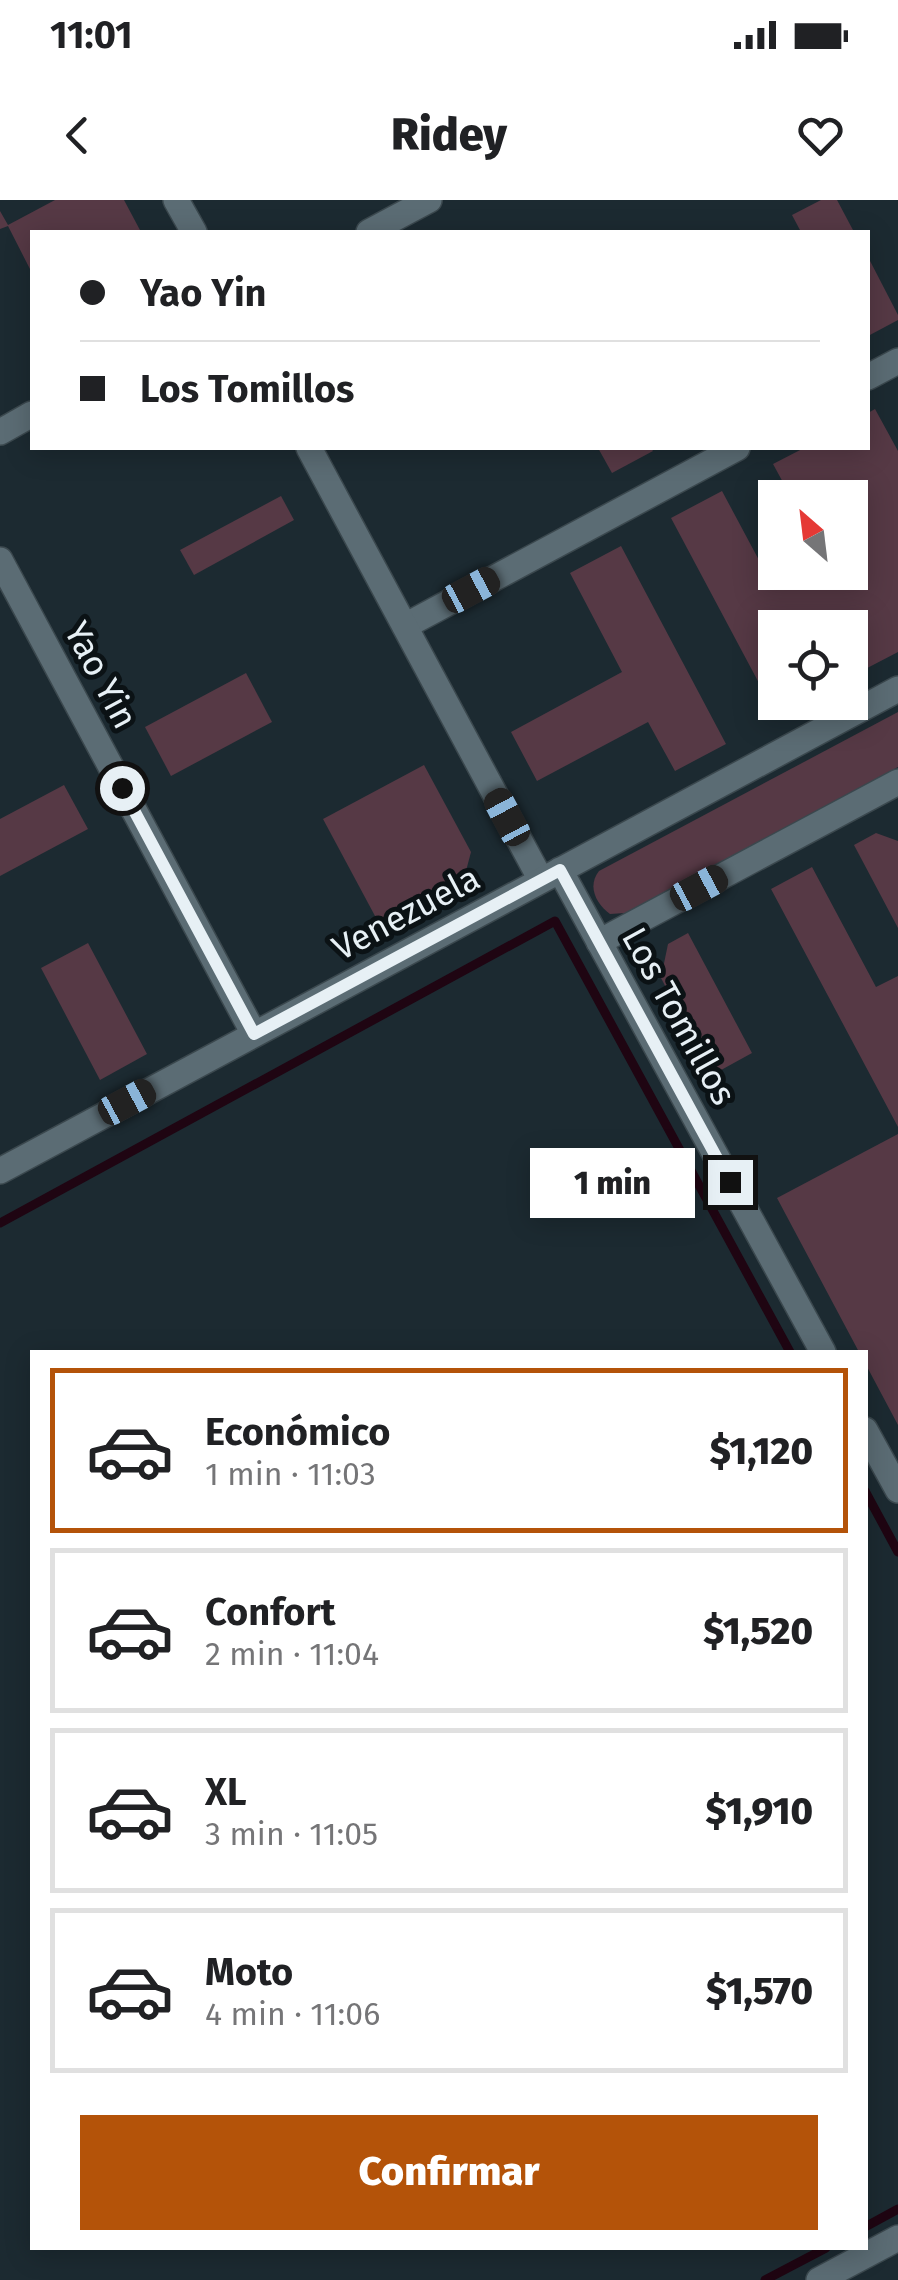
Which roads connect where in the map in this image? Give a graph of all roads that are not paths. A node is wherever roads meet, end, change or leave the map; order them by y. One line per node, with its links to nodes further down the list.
1 (176, 200): 3 (street)
2 (429, 200): 4 (street)
3 (193, 230)
4 (373, 230)
5 (898, 361): 6 (street)
6 (870, 376)
7 (30, 415): 8 (street)
8 (0, 432)
9 (310, 450): 12 (street, Los Tomillos)
10 (733, 450): 12 (street)
11 (3, 572): 17 (street, Yao Yin)
12 (405, 626): 15 (street, Los Tomillos)
13 (898, 689): 15 (street, Venezuela)
14 (898, 782): 16 (street)
15 (551, 876): 16 (street, Los Tomillos); 17 (street, Venezuela)
16 (599, 942): 19 (street, Los Tomillos)
17 (254, 1034): 18 (street, Venezuela)
18 (0, 1171)
19 (822, 1350)
20 (868, 1435): 21 (street)
21 (898, 1488)
22 (898, 2238): 23 (street)
23 (819, 2280)

